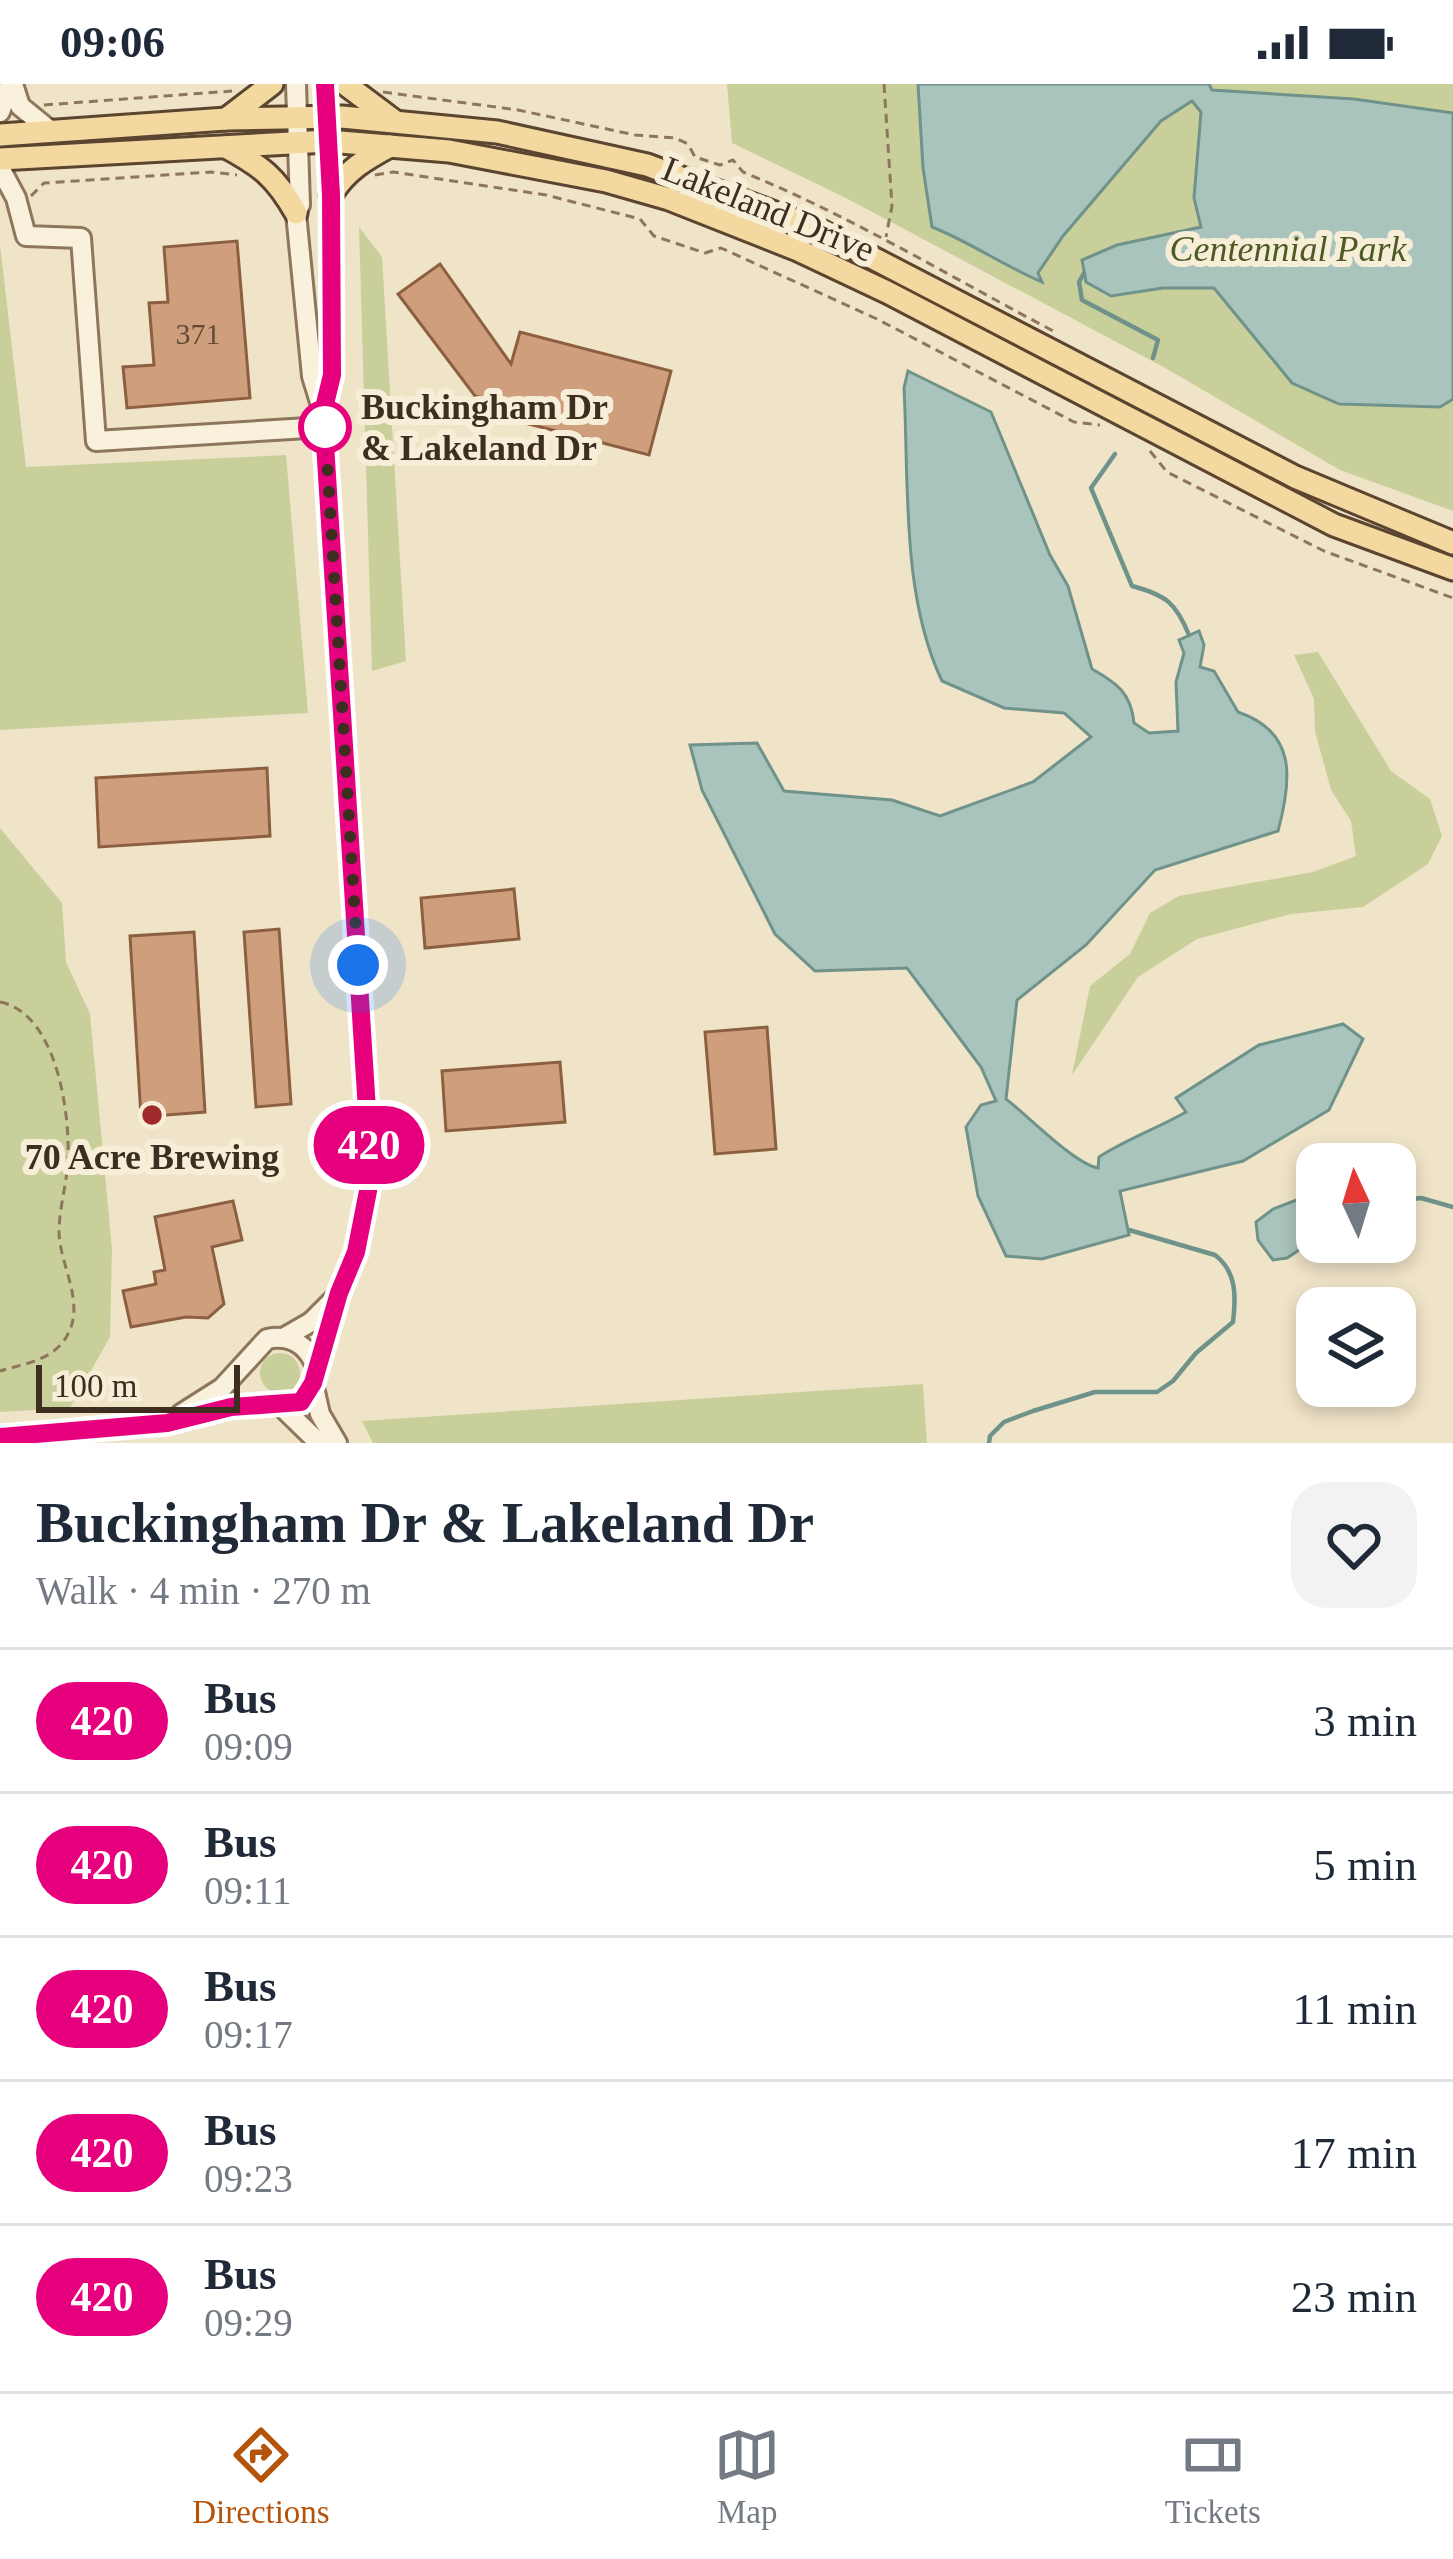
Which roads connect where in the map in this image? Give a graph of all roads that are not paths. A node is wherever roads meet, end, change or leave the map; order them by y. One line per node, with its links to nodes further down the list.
1 (12, 84): 6 (street); 11 (street)
2 (272, 84): 9 (main road)
3 (296, 84): 8 (street)
4 (325, 84): 7 (street)
5 (345, 84): 10 (main road)
6 (0, 112)
7 (327, 117): 8 (main road, Lakeland Drive); 10 (main road, Lakeland Drive); 14 (street)
8 (297, 118): 9 (main road, Lakeland Drive); 13 (street)
9 (226, 119): 11 (main road, Lakeland Drive)
10 (393, 121): 21 (main road, Lakeland Drive)
11 (52, 132): 12 (main road, Lakeland Drive)
12 (0, 135)
13 (298, 141): 14 (main road, Lakeland Drive); 16 (main road, Lakeland Drive); 19 (street)
14 (328, 141): 15 (main road, Lakeland Drive); 18 (street)
15 (391, 146): 18 (main road); 22 (main road, Lakeland Drive)
16 (226, 147): 17 (main road, Lakeland Drive); 19 (main road)
17 (0, 164): 20 (street)
18 (331, 195): 20 (street)
19 (296, 213): 20 (street)
20 (324, 420): 23 (street)
21 (1453, 543)
22 (1453, 569)
23 (339, 1293): 24 (street); 26 (street)
24 (285, 1337): 25 (street); 26 (street)
25 (243, 1370): 27 (street); 28 (street)
26 (315, 1375): 27 (street); 31 (street)
27 (273, 1405): 28 (street); 30 (street)
28 (167, 1423): 29 (street)
29 (0, 1437)
30 (319, 1443)
31 (337, 1443)

